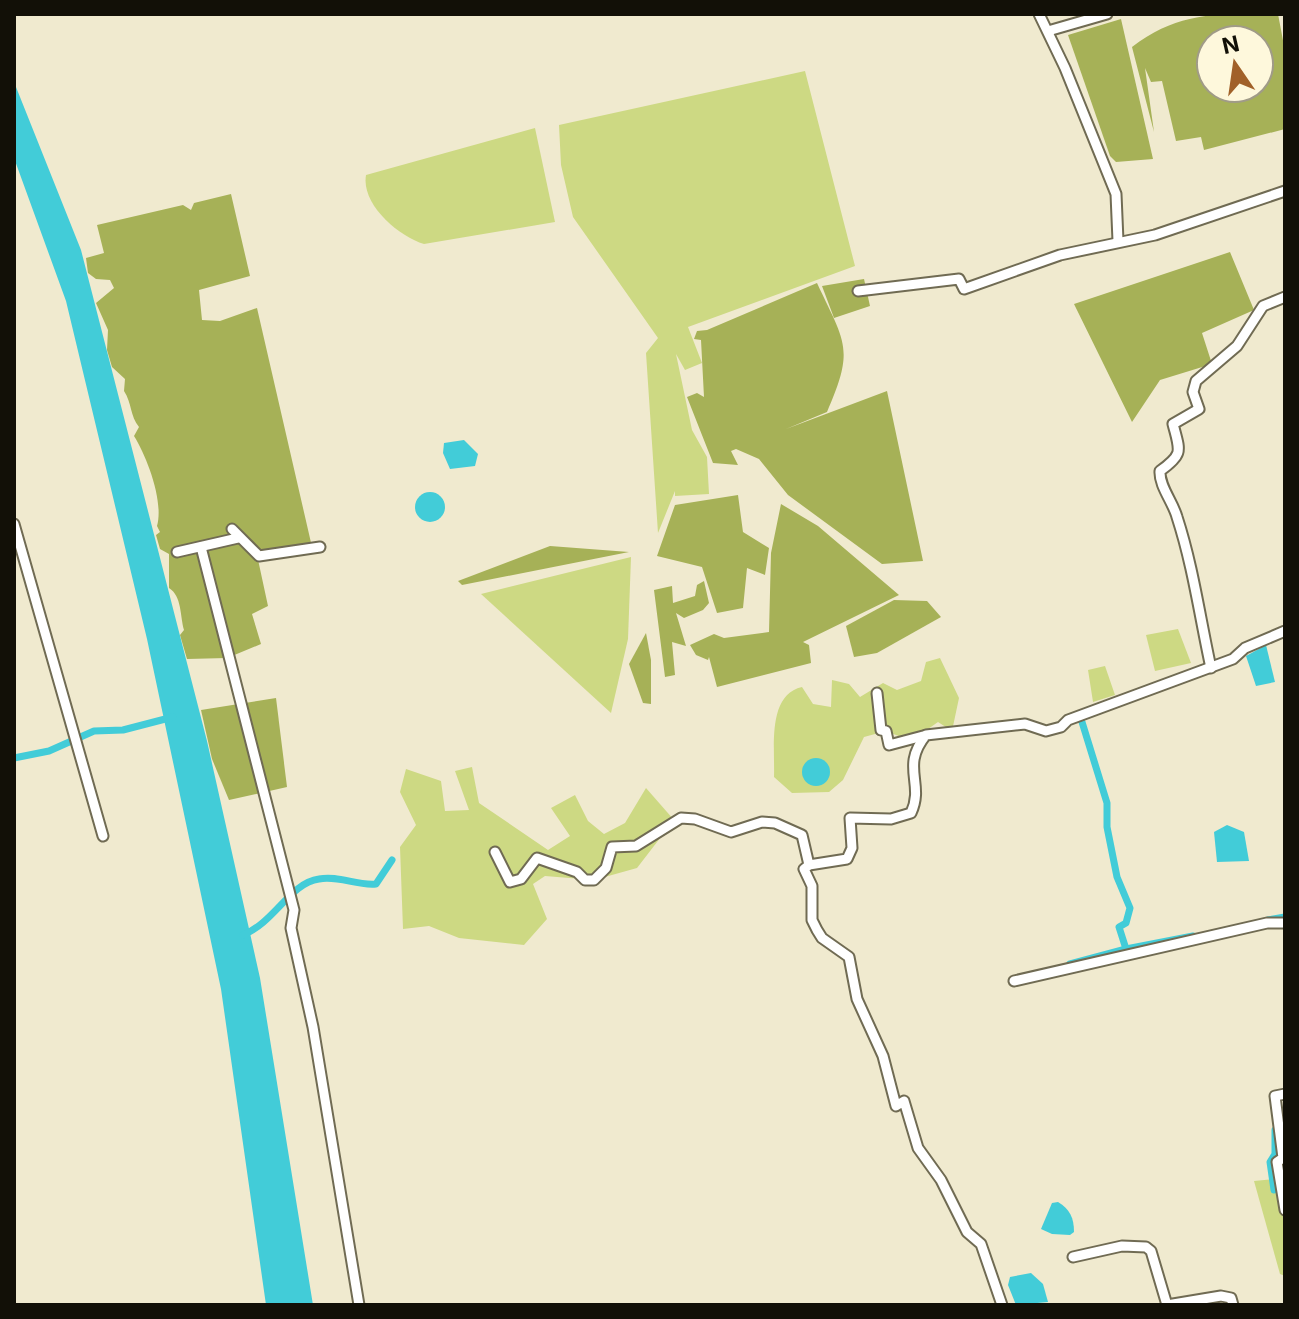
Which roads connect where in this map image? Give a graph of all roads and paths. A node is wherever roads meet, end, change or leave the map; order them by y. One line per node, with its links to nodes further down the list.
1 (1039, 14): 3 (street)
2 (1107, 14): 3 (street)
3 (1048, 31): 5 (street)
4 (1285, 191): 5 (street)
5 (1118, 241): 6 (street)
6 (858, 291)
7 (1285, 297): 13 (street)
8 (14, 524): 16 (street)
9 (201, 547): 10 (street); 11 (street); 24 (street)
10 (320, 547)
11 (177, 552)
12 (1285, 631): 13 (street)
13 (1211, 668): 15 (street)
14 (877, 693): 15 (street)
15 (926, 735): 18 (street)
16 (103, 836)
17 (495, 852): 18 (street)
18 (809, 865): 25 (street)
19 (1283, 924): 20 (street)
20 (1014, 981)
21 (1285, 1094): 22 (street)
22 (1285, 1210)
23 (1073, 1257): 26 (street)
24 (359, 1305)
25 (1002, 1305)
26 (1167, 1305): 27 (street)
27 (1233, 1305)

